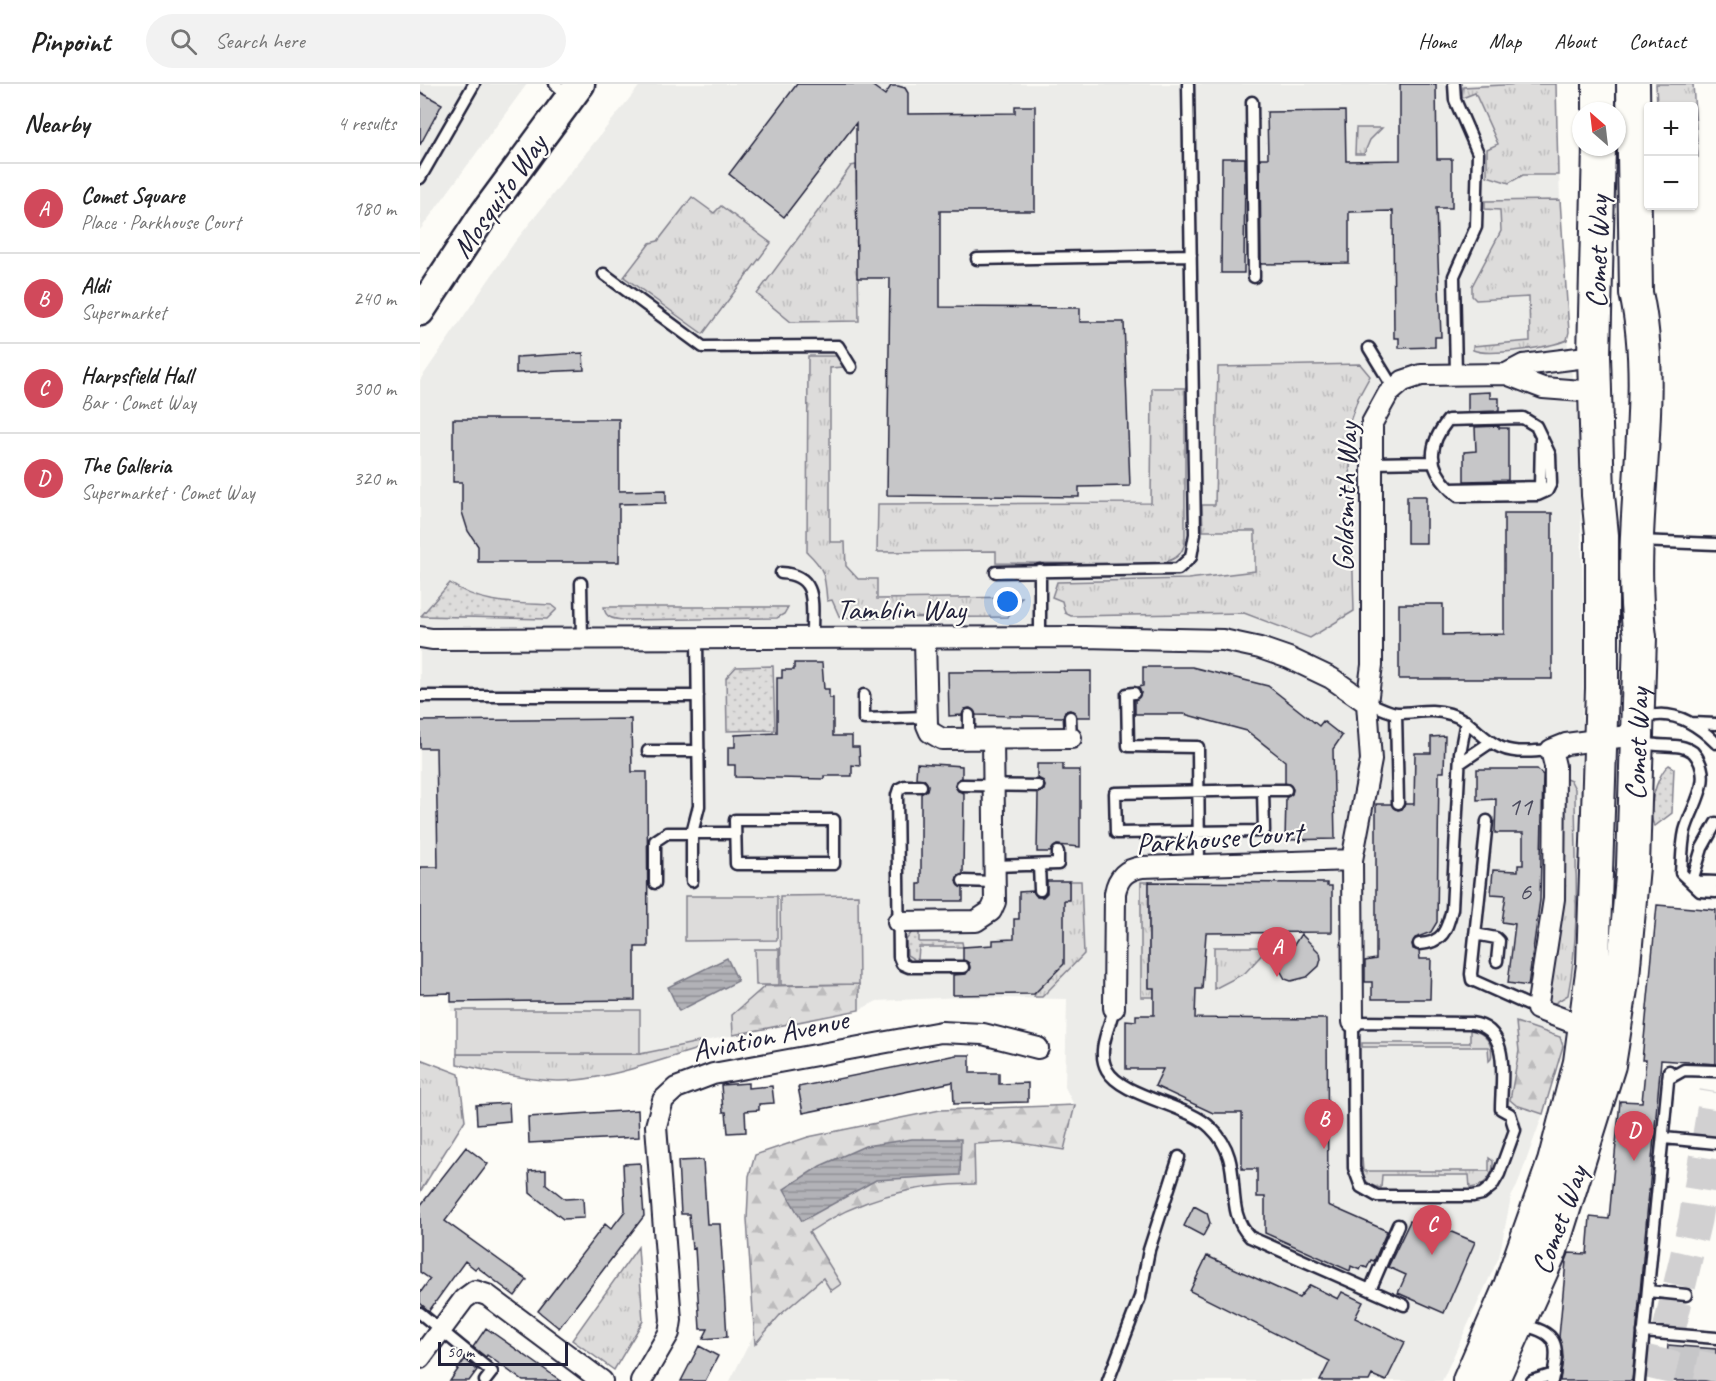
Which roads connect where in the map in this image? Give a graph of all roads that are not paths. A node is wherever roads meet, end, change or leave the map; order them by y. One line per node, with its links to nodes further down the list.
1 (474, 84): 10 (lane)
2 (1188, 84): 11 (lane)
3 (1454, 84): 21 (lane)
4 (1599, 84): 8 (main road)
5 (1632, 84): 15 (main road, Comet Way)
6 (568, 88): 16 (street, Mosquito Way)
7 (1252, 102): 14 (lane)
8 (1599, 102)
9 (1599, 156): 18 (main road, Comet Way)
10 (420, 178)
11 (1191, 255): 12 (lane); 30 (lane)
12 (977, 259)
13 (604, 274): 19 (lane)
14 (1254, 277)
15 (1636, 293): 20 (main road); 25 (main road, Comet Way)
16 (420, 311)
17 (1369, 348): 23 (lane)
18 (1594, 356): 20 (main road); 22 (street, Goldsmith Way); 24 (main road, Comet Way)
19 (851, 367)
20 (1622, 371): 24 (main road); 25 (main road)
21 (1456, 374): 22 (street, Goldsmith Way); 23 (street, Goldsmith Way)
22 (1506, 374): 24 (street, Goldsmith Way)
23 (1394, 389): 27 (street, Goldsmith Way)
24 (1595, 392): 57 (main road, Comet Way)
25 (1643, 402): 28 (main road, Comet Way)
26 (1432, 462): 26 (lane); 27 (lane)
27 (1372, 463): 45 (street, Goldsmith Way)
28 (1638, 541): 29 (lane); 34 (main road, Comet Way)
29 (1716, 544)
30 (1040, 570): 31 (lane); 39 (lane)
31 (996, 572)
32 (781, 573): 37 (lane)
33 (581, 583): 36 (lane)
34 (1636, 607): 53 (main road, Comet Way); 57 (main road)
35 (420, 637): 36 (street, Tamblin Way)
36 (582, 639): 40 (street, Tamblin Way)
37 (812, 639): 38 (street, Tamblin Way); 40 (street, Tamblin Way)
38 (925, 639): 39 (street, Tamblin Way); 48 (street)
39 (1040, 639): 45 (street, Tamblin Way)
40 (697, 640): 44 (lane)
41 (1134, 693): 68 (lane)
42 (864, 695): 48 (lane)
43 (420, 696): 44 (lane)
44 (698, 696): 62 (lane)
45 (1367, 703): 46 (lane); 78 (street, Goldsmith Way)
46 (1396, 713): 50 (lane); 71 (lane)
47 (969, 715): 55 (lane)
48 (927, 717): 55 (street)
49 (1070, 717): 54 (lane)
50 (1466, 721): 58 (lane); 63 (lane)
51 (1690, 723): 52 (lane); 53 (lane); 59 (lane)
52 (1716, 724)
53 (1635, 735): 57 (street); 84 (lane); 109 (main road, Comet Way)
54 (1071, 738): 56 (street)
55 (969, 739): 56 (street)
56 (993, 739): 66 (street)
57 (1600, 740): 60 (street); 96 (main road, Comet Way)
58 (1491, 742): 60 (lane); 63 (lane)
59 (1716, 743)
60 (1551, 750): 95 (street)
61 (648, 751): 62 (lane)
62 (699, 751): 75 (lane)
63 (1460, 763): 91 (lane)
64 (962, 785): 66 (lane)
65 (921, 786): 89 (lane)
66 (993, 786): 67 (lane); 81 (street)
67 (1038, 786)
68 (1198, 790): 69 (lane); 74 (lane); 74 (lane)
69 (1263, 790): 70 (lane); 74 (lane)
70 (1286, 790)
71 (1398, 804)
72 (1487, 821): 90 (lane)
73 (1715, 828): 84 (lane)
74 (1198, 832): 80 (lane)
75 (692, 833): 76 (lane); 82 (lane); 86 (lane)
76 (735, 833): 76 (lane)
77 (1058, 852): 79 (lane)
78 (1352, 860): 80 (street, Parkhouse Court); 97 (street, Goldsmith Way)
79 (1039, 865): 81 (lane); 87 (lane)
80 (1199, 865): 94 (street, Parkhouse Court)
81 (994, 874): 83 (lane); 89 (street)
82 (692, 881)
83 (963, 881)
84 (1692, 881): 85 (lane); 88 (lane)
85 (1716, 882)
86 (655, 883)
87 (1040, 890)
88 (1716, 892)
89 (898, 922): 93 (lane)
90 (1475, 934): 92 (lane); 95 (lane)
91 (1419, 944)
92 (1497, 961)
93 (963, 967)
94 (1114, 1008): 104 (lane, Parkhouse Court)
95 (1538, 1009): 96 (street)
96 (1586, 1021): 119 (main road, Comet Way)
97 (1353, 1022): 97 (lane)
98 (1038, 1048): 117 (street, Aviation Avenue)
99 (1716, 1071): 100 (lane)
100 (1664, 1138): 101 (lane); 105 (lane)
101 (1716, 1143)
102 (1179, 1158): 118 (lane)
103 (1398, 1225): 104 (lane)
104 (1370, 1290): 107 (lane, Parkhouse Court)
105 (1648, 1291): 106 (lane); 111 (lane)
106 (1686, 1295)
107 (1404, 1305)
108 (420, 1313): 110 (lane)
109 (1519, 1325): 114 (lane); 120 (main road, Comet Way)
110 (440, 1331): 113 (street); 115 (lane); 116 (street)
111 (1643, 1332): 112 (lane); 122 (lane)
112 (1716, 1338)
113 (420, 1358)
114 (1553, 1378): 121 (lane)
115 (485, 1381)
116 (602, 1381)
117 (641, 1381)
118 (1108, 1381)
119 (1469, 1381)
120 (1492, 1381)
121 (1532, 1381)
122 (1639, 1381)

